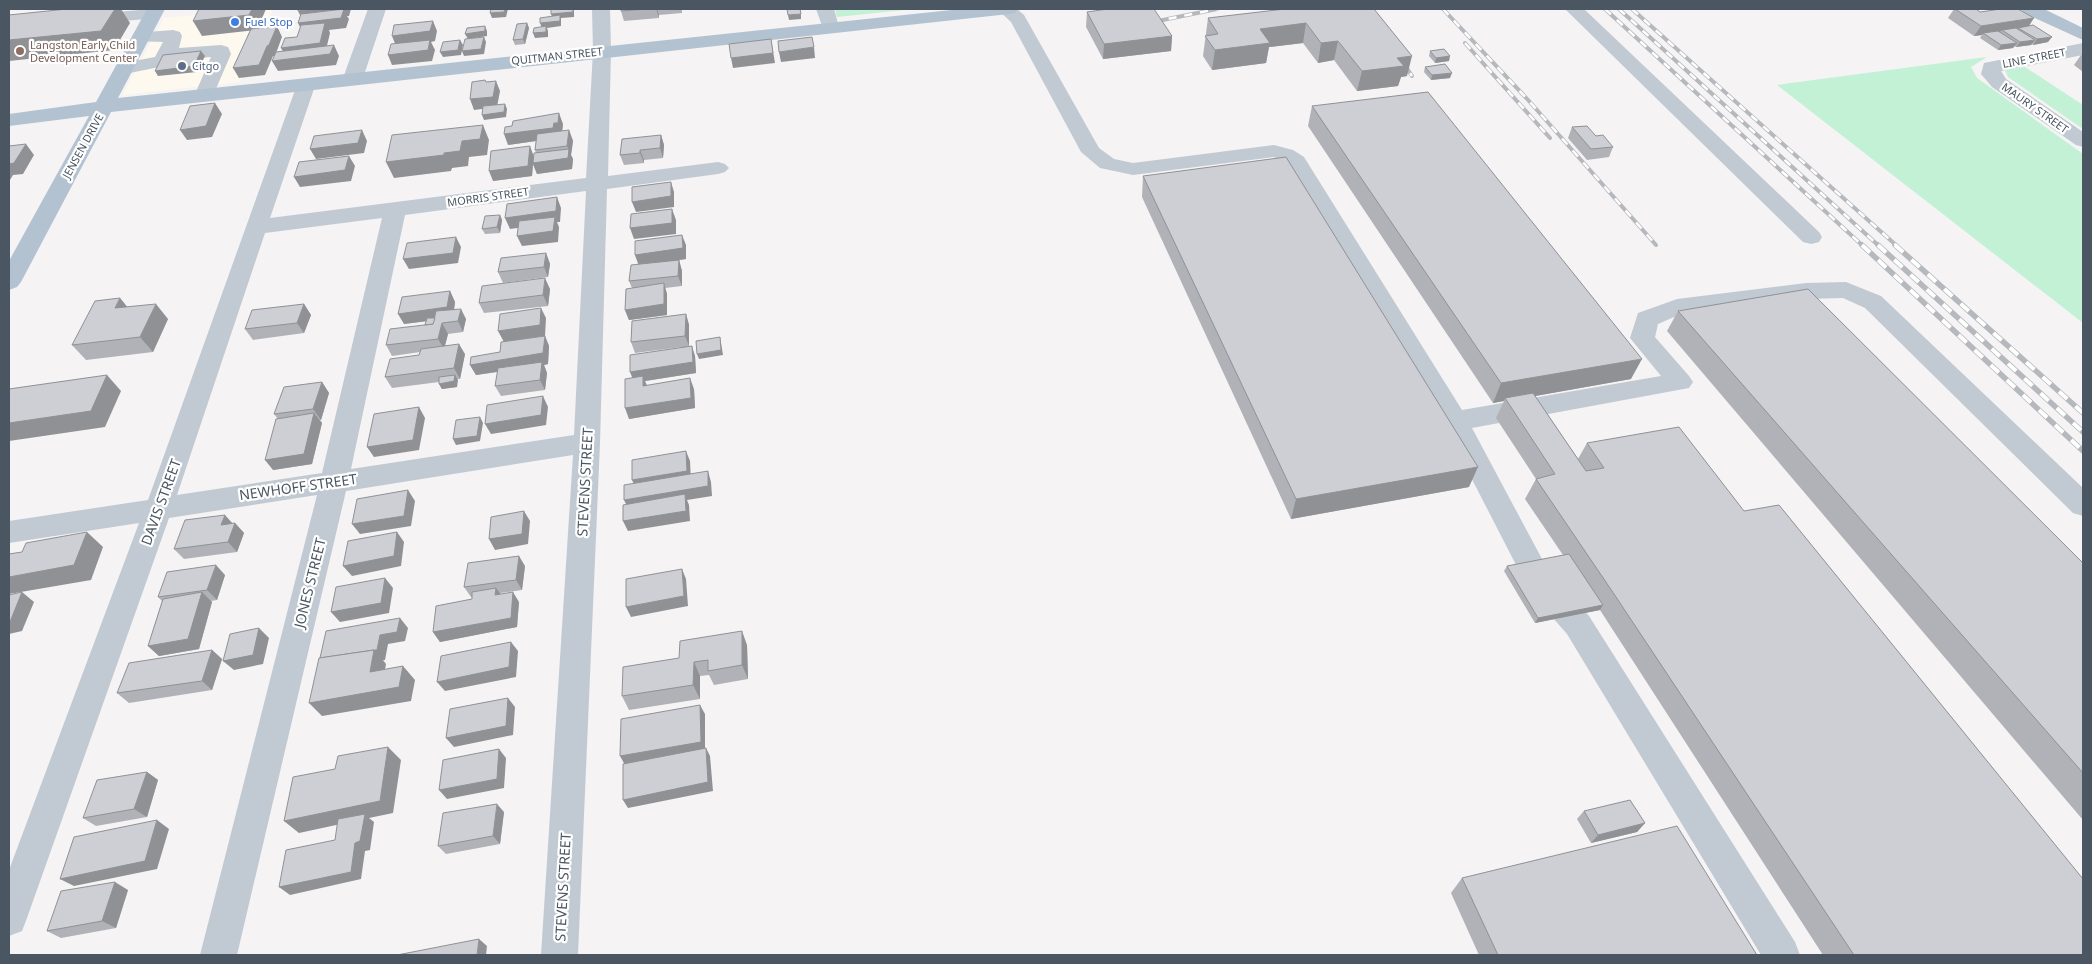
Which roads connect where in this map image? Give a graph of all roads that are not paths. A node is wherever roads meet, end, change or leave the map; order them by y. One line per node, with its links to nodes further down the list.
1 (377, 9): 17 (street)
2 (601, 9): 13 (street, STEVENS STREET)
3 (825, 9): 9 (street)
4 (1007, 9): 9 (main road, QUITMAN STREET); 30 (street)
5 (1574, 9): 28 (street)
6 (2030, 9): 10 (main road)
7 (154, 11): 8 (street); 11 (main road, JENSEN DRIVE)
8 (74, 20)
9 (830, 27): 13 (main road, QUITMAN STREET)
10 (2083, 35)
11 (141, 37): 14 (street); 15 (main road, JENSEN DRIVE)
12 (2083, 49): 16 (street, LINE STREET)
13 (602, 51): 17 (main road, QUITMAN STREET); 25 (street, STEVENS STREET)
14 (167, 55): 15 (street); 19 (street)
15 (125, 68): 20 (main road, JENSEN DRIVE)
16 (1991, 72): 23 (street, MAURY STREET)
17 (354, 78): 18 (main road, QUITMAN STREET)
18 (306, 83): 19 (main road, QUITMAN STREET); 27 (street, DAVIS STREET)
19 (205, 94): 20 (main road, QUITMAN STREET)
20 (105, 105): 21 (main road, QUITMAN STREET); 22 (main road, QUITMAN STREET); 29 (main road, JENSEN DRIVE)
21 (9, 112)
22 (9, 120)
23 (2083, 141)
24 (718, 168): 25 (street, MORRIS STREET)
25 (596, 182): 26 (street, MORRIS STREET); 31 (street, STEVENS STREET)
26 (395, 210): 27 (street, MORRIS STREET); 32 (street, JONES STREET)
27 (258, 227): 34 (street, DAVIS STREET)
28 (1811, 237)
29 (9, 282)
30 (1455, 421): 33 (street); 39 (street)
31 (587, 443): 32 (street, NEWHOFF STREET); 38 (street, STEVENS STREET)
32 (334, 482): 34 (street, NEWHOFF STREET); 37 (street, JONES STREET)
33 (2083, 504)
34 (159, 507): 35 (street, NEWHOFF STREET); 36 (street, DAVIS STREET)
35 (9, 532)
36 (9, 918)
37 (219, 955)
38 (560, 955)
39 (1782, 955)

